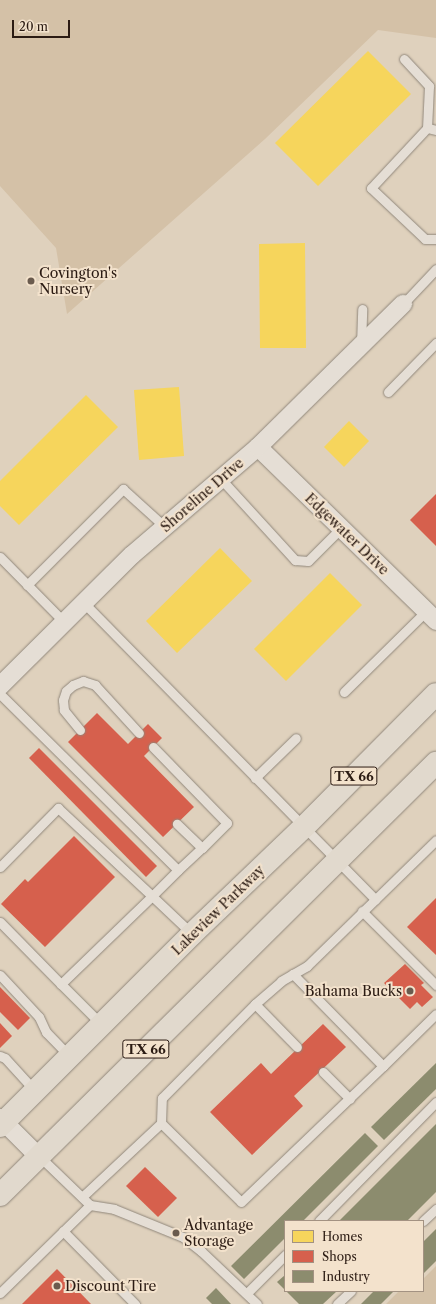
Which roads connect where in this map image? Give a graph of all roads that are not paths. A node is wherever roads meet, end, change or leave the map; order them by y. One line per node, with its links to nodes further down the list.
1 (404, 59): 2 (lane)
2 (432, 129): 3 (lane)
3 (436, 241)
4 (436, 269): 5 (lane)
5 (403, 304): 8 (street, Shoreline Drive)
6 (362, 309): 8 (lane)
7 (436, 342): 9 (lane)
8 (360, 347): 10 (street, Shoreline Drive)
9 (388, 392)
10 (258, 447): 11 (street, Shoreline Drive); 13 (street, Edgewater Drive)
11 (221, 479): 12 (street, Shoreline Drive); 13 (lane)
12 (165, 527): 15 (lane); 16 (street, Shoreline Drive)
13 (341, 528): 17 (street, Edgewater Drive)
14 (0, 557): 15 (lane)
15 (27, 585): 18 (lane)
16 (83, 602): 18 (street, Shoreline Drive); 28 (lane)
17 (431, 616): 20 (lane)
18 (64, 622): 19 (street, Shoreline Drive)
19 (0, 686)
20 (344, 692)
21 (0, 694): 35 (lane)
22 (436, 694): 30 (main road, Lakeview Parkway / TX 66)
23 (80, 730): 24 (lane)
24 (139, 733)
25 (296, 738): 28 (lane)
26 (153, 747): 32 (lane)
27 (436, 763): 33 (main road, TX 66)
28 (255, 778): 30 (lane)
29 (177, 824): 32 (lane)
30 (304, 827): 33 (lane); 40 (main road, Lakeview Parkway / TX 66)
31 (436, 840): 37 (lane)
32 (202, 848): 35 (lane)
33 (336, 861): 37 (lane); 58 (main road, TX 66)
34 (0, 868): 36 (lane)
35 (178, 870): 36 (lane)
36 (152, 896): 40 (lane); 43 (lane)
37 (375, 899): 38 (lane)
38 (362, 911): 41 (lane); 44 (lane)
39 (0, 922): 43 (lane)
40 (192, 934): 47 (main road, Lakeview Parkway / TX 66)
41 (293, 974): 45 (lane); 51 (lane)
42 (0, 975): 50 (lane)
43 (61, 984): 47 (lane)
44 (436, 985)
45 (255, 1004): 48 (lane); 57 (lane)
46 (436, 1014): 51 (lane)
47 (102, 1025): 50 (main road, Lakeview Parkway / TX 66)
48 (298, 1047)
49 (0, 1056): 53 (lane)
50 (70, 1057): 53 (main road, Lakeview Parkway / TX 66)
51 (383, 1066): 54 (lane)
52 (323, 1072): 54 (lane)
53 (35, 1091): 56 (main road, Lakeview Parkway / TX 66)
54 (350, 1099): 57 (lane)
55 (436, 1102): 63 (lane)
56 (1, 1122): 58 (street)
57 (162, 1123): 60 (lane)
58 (38, 1156): 59 (main road, TX 66); 60 (lane)
59 (0, 1195)
60 (82, 1197): 61 (lane)
61 (90, 1205): 65 (lane); 69 (lane)
62 (436, 1209): 64 (lane)
63 (319, 1220)
64 (424, 1220)
65 (63, 1231): 68 (lane); 70 (lane)
66 (284, 1256): 69 (lane)
67 (350, 1292): 72 (lane)
68 (0, 1293)
69 (247, 1293): 71 (lane)
70 (136, 1304)
71 (257, 1304)
72 (337, 1304)

